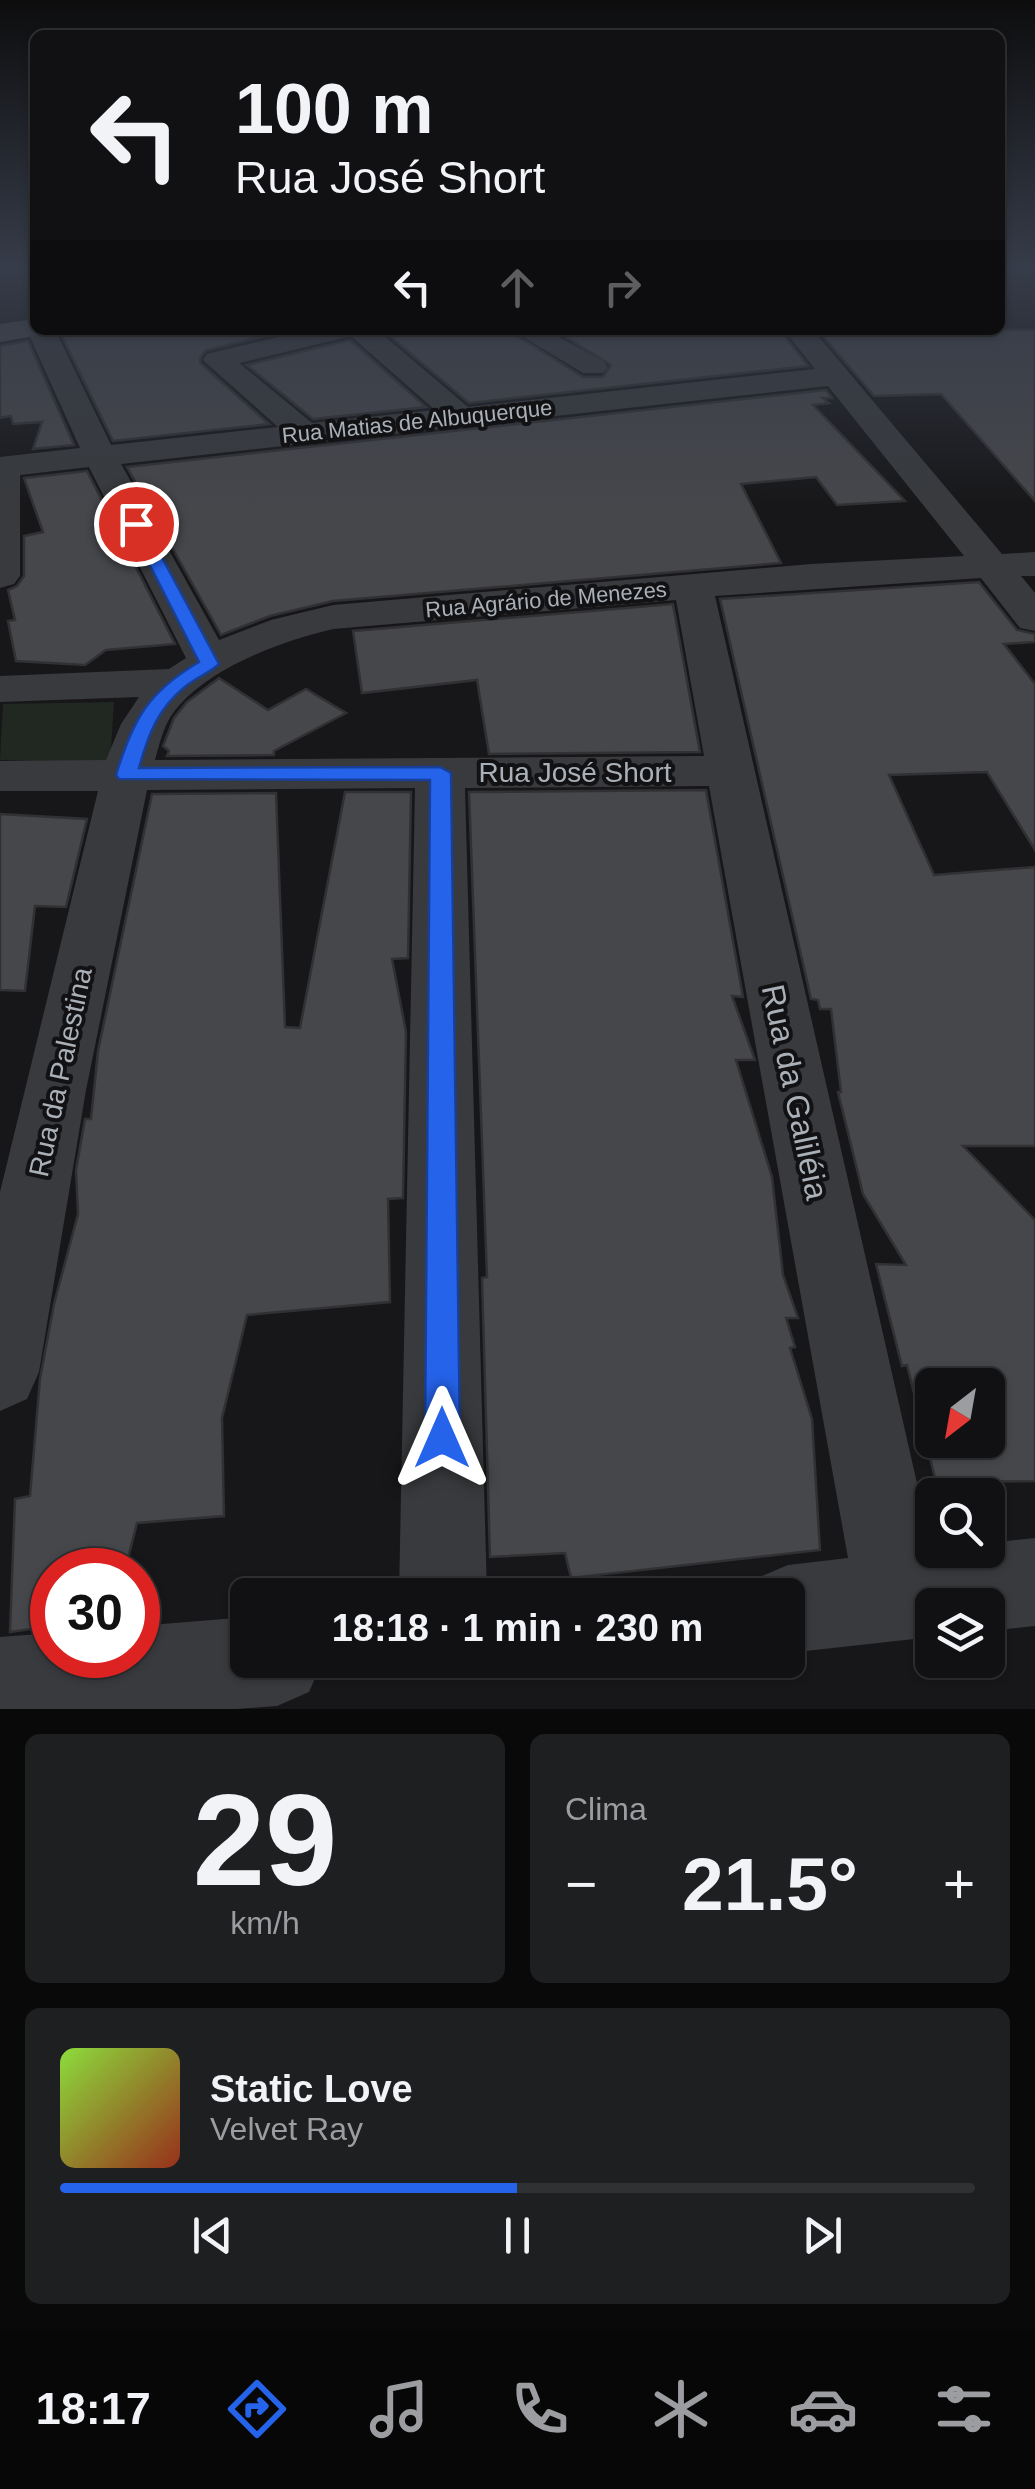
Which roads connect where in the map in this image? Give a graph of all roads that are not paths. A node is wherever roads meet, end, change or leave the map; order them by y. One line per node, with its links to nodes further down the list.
1 (47, 347): 10 (street)
2 (273, 347): 9 (street)
3 (380, 347): 8 (street)
4 (556, 347): 6 (street)
5 (811, 347): 7 (street)
6 (593, 367)
7 (835, 376): 8 (street, Rua Matias de Albuquerque); 13 (street)
8 (461, 416): 9 (street, Rua Matias de Albuquerque)
9 (304, 433): 10 (street, Rua Matias de Albuquerque)
10 (100, 455): 11 (street, Rua Matias de Albuquerque); 17 (street)
11 (1, 467): 14 (street)
12 (1035, 564): 13 (street, Rua Agrário de Menezes)
13 (990, 566): 15 (street, Rua Agrário de Menezes); 16 (street)
14 (0, 576)
15 (693, 586): 17 (street, Rua Agrário de Menezes); 19 (street, Rua da Galiléia)
16 (1035, 619)
17 (195, 672): 18 (street); 21 (street, Rua Agrário de Menezes)
18 (0, 688)
19 (729, 771): 20 (street, Rua José Short); 26 (street, Rua da Galiléia)
20 (440, 773): 21 (street, Rua José Short); 24 (street)
21 (126, 775): 22 (street, Rua José Short); 23 (street, Rua da Palestina)
22 (0, 776)
23 (0, 1372)
24 (442, 1578)
25 (1035, 1582): 26 (street)
26 (899, 1598): 27 (street)
27 (805, 1608)
28 (230, 1664): 29 (street)
29 (0, 1683)

